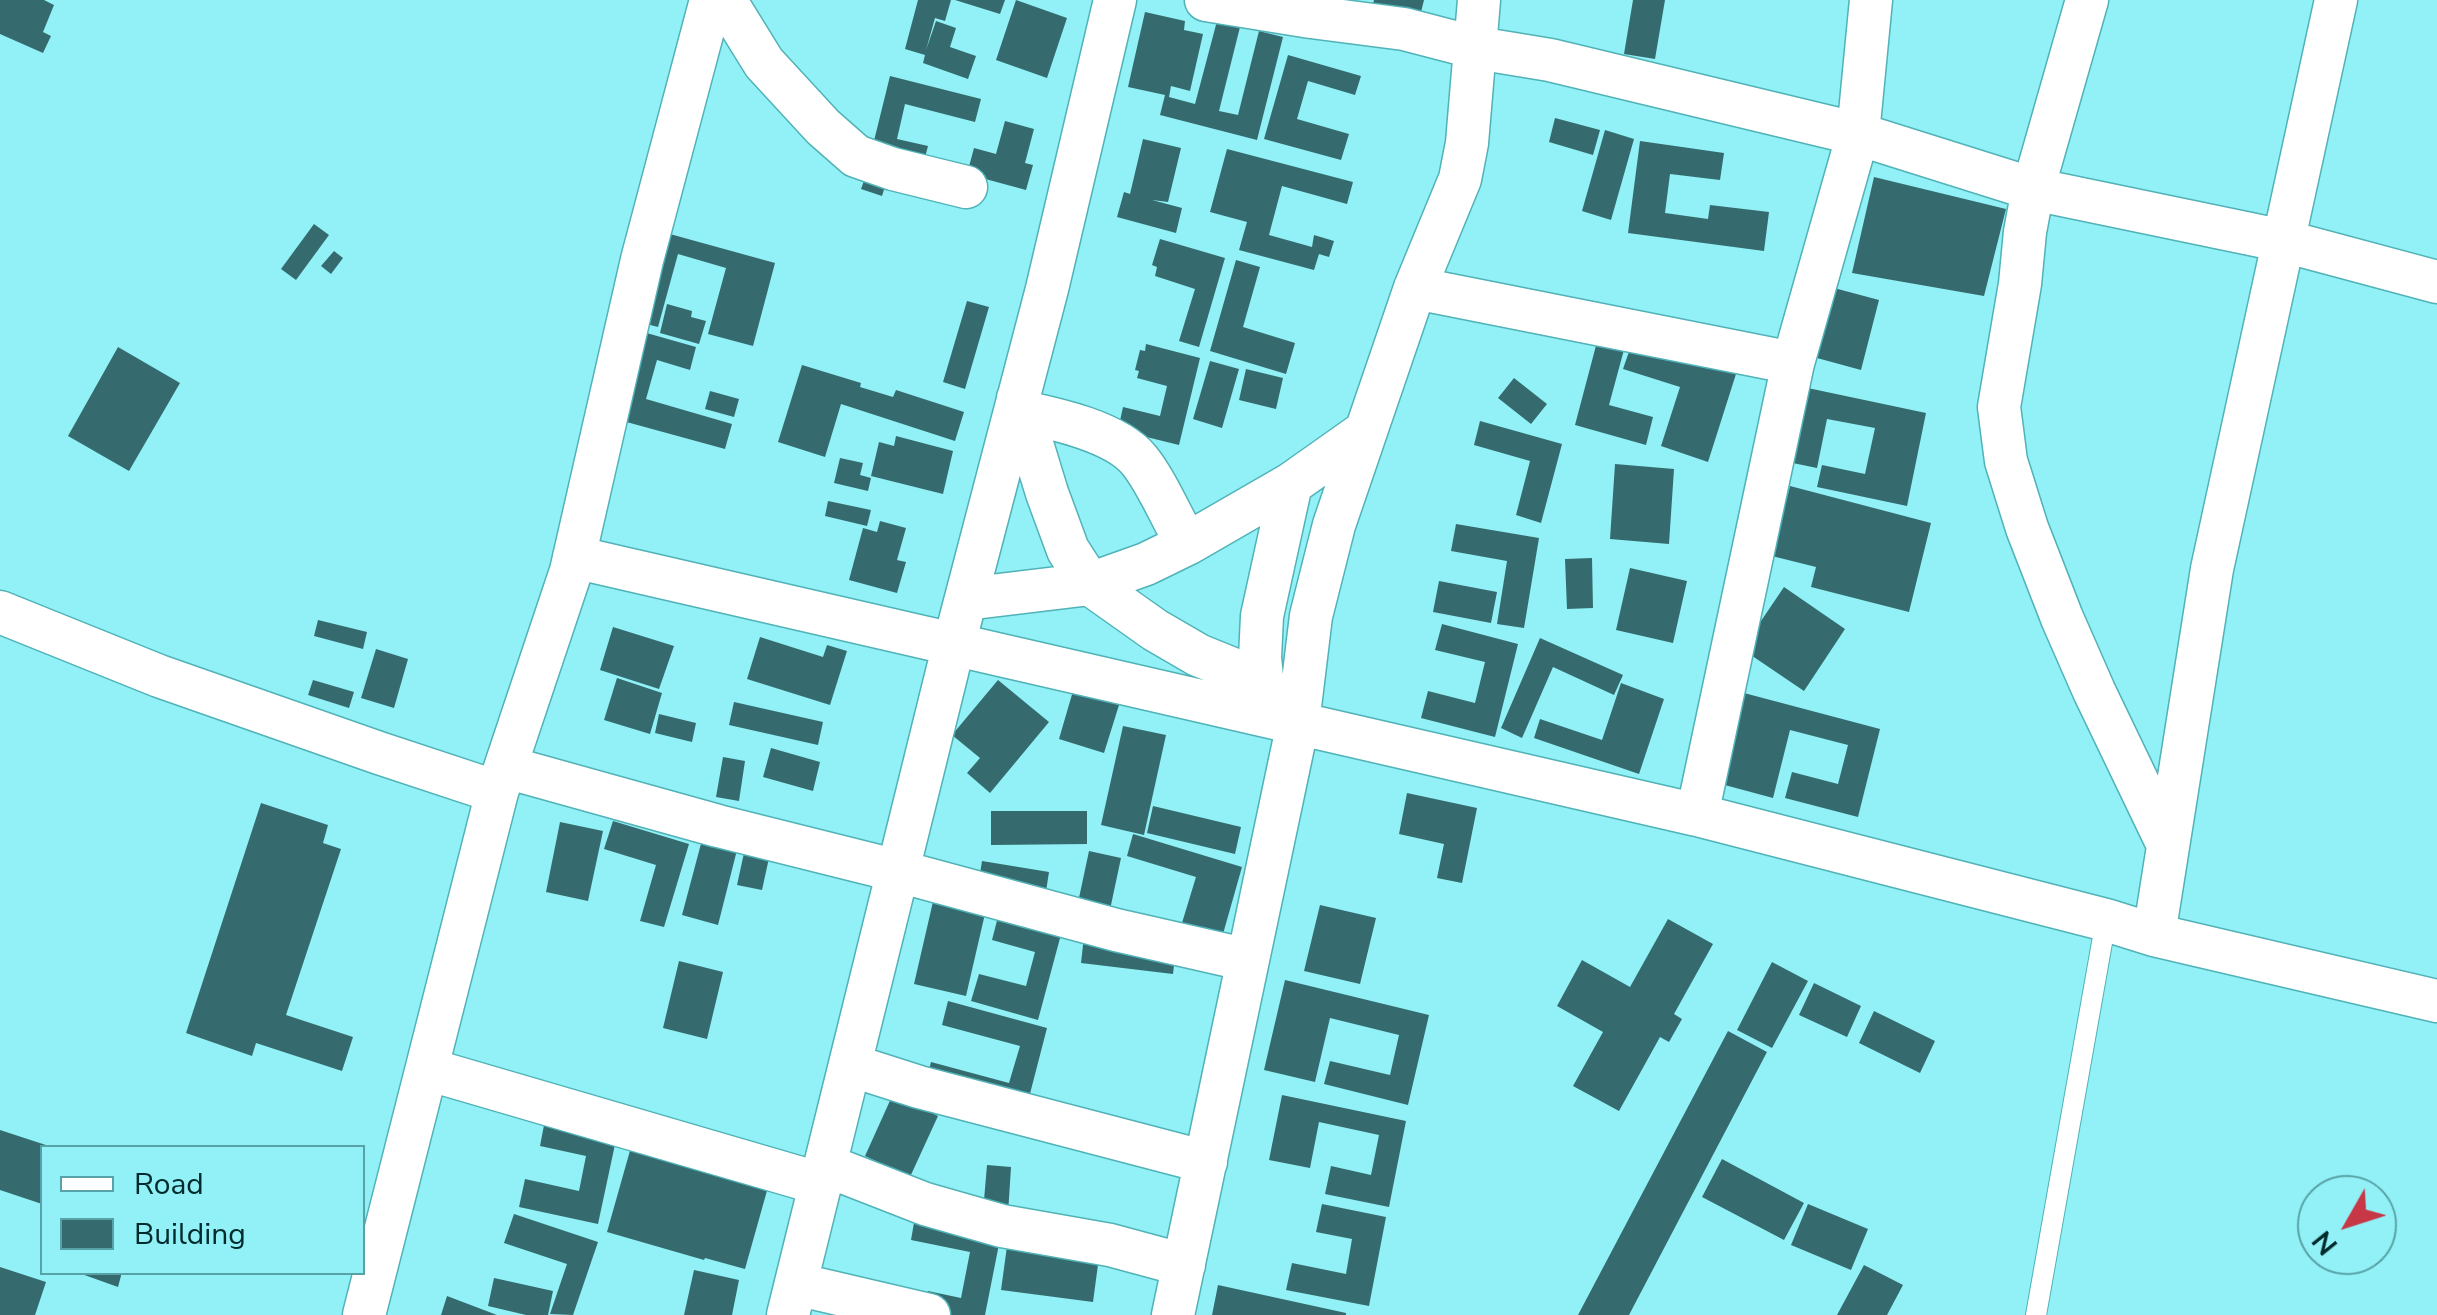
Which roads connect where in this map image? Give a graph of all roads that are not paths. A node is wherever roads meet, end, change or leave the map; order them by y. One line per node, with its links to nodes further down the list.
1 (712, 0): 21 (street)
2 (725, 0): 11 (street)
3 (1114, 0): 17 (street)
4 (1206, 0): 9 (street)
5 (1479, 0): 9 (street)
6 (1871, 0): 10 (street)
7 (2087, 0): 12 (street)
8 (2336, 0): 13 (street)
9 (1476, 48): 10 (street); 15 (street)
10 (1858, 134): 12 (street); 16 (street)
11 (966, 187)
12 (2033, 189): 13 (street); 29 (street)
13 (2284, 241): 14 (street); 29 (street)
14 (2437, 282)
15 (1416, 288): 16 (street); 18 (street)
16 (1793, 363): 28 (street)
17 (1020, 405): 20 (street); 22 (street); 23 (street)
18 (1366, 431): 19 (street); 26 (street)
19 (1291, 484): 20 (street); 26 (street)
20 (1186, 544): 22 (street)
21 (574, 557): 25 (street); 27 (street)
22 (1090, 584): 23 (street); 26 (street)
23 (966, 599): 25 (street)
24 (0, 612): 27 (street)
25 (954, 644): 26 (street); 30 (street)
26 (1276, 706): 28 (street); 33 (street)
27 (501, 780): 30 (street); 36 (street)
28 (1696, 814): 31 (street)
29 (2168, 845): 32 (street)
30 (898, 871): 33 (street); 35 (street)
31 (2106, 920): 32 (street); 44 (lane)
32 (2154, 935): 34 (street)
33 (1248, 960): 37 (street)
34 (2437, 1000)
35 (850, 1065): 37 (street); 38 (street)
36 (426, 1069): 38 (street); 41 (street)
37 (1206, 1162): 39 (street)
38 (823, 1174): 39 (street); 40 (street)
39 (1184, 1265): 43 (street)
40 (792, 1300): 42 (street)
41 (364, 1315)
42 (929, 1315)
43 (1174, 1315)
44 (2036, 1315)

